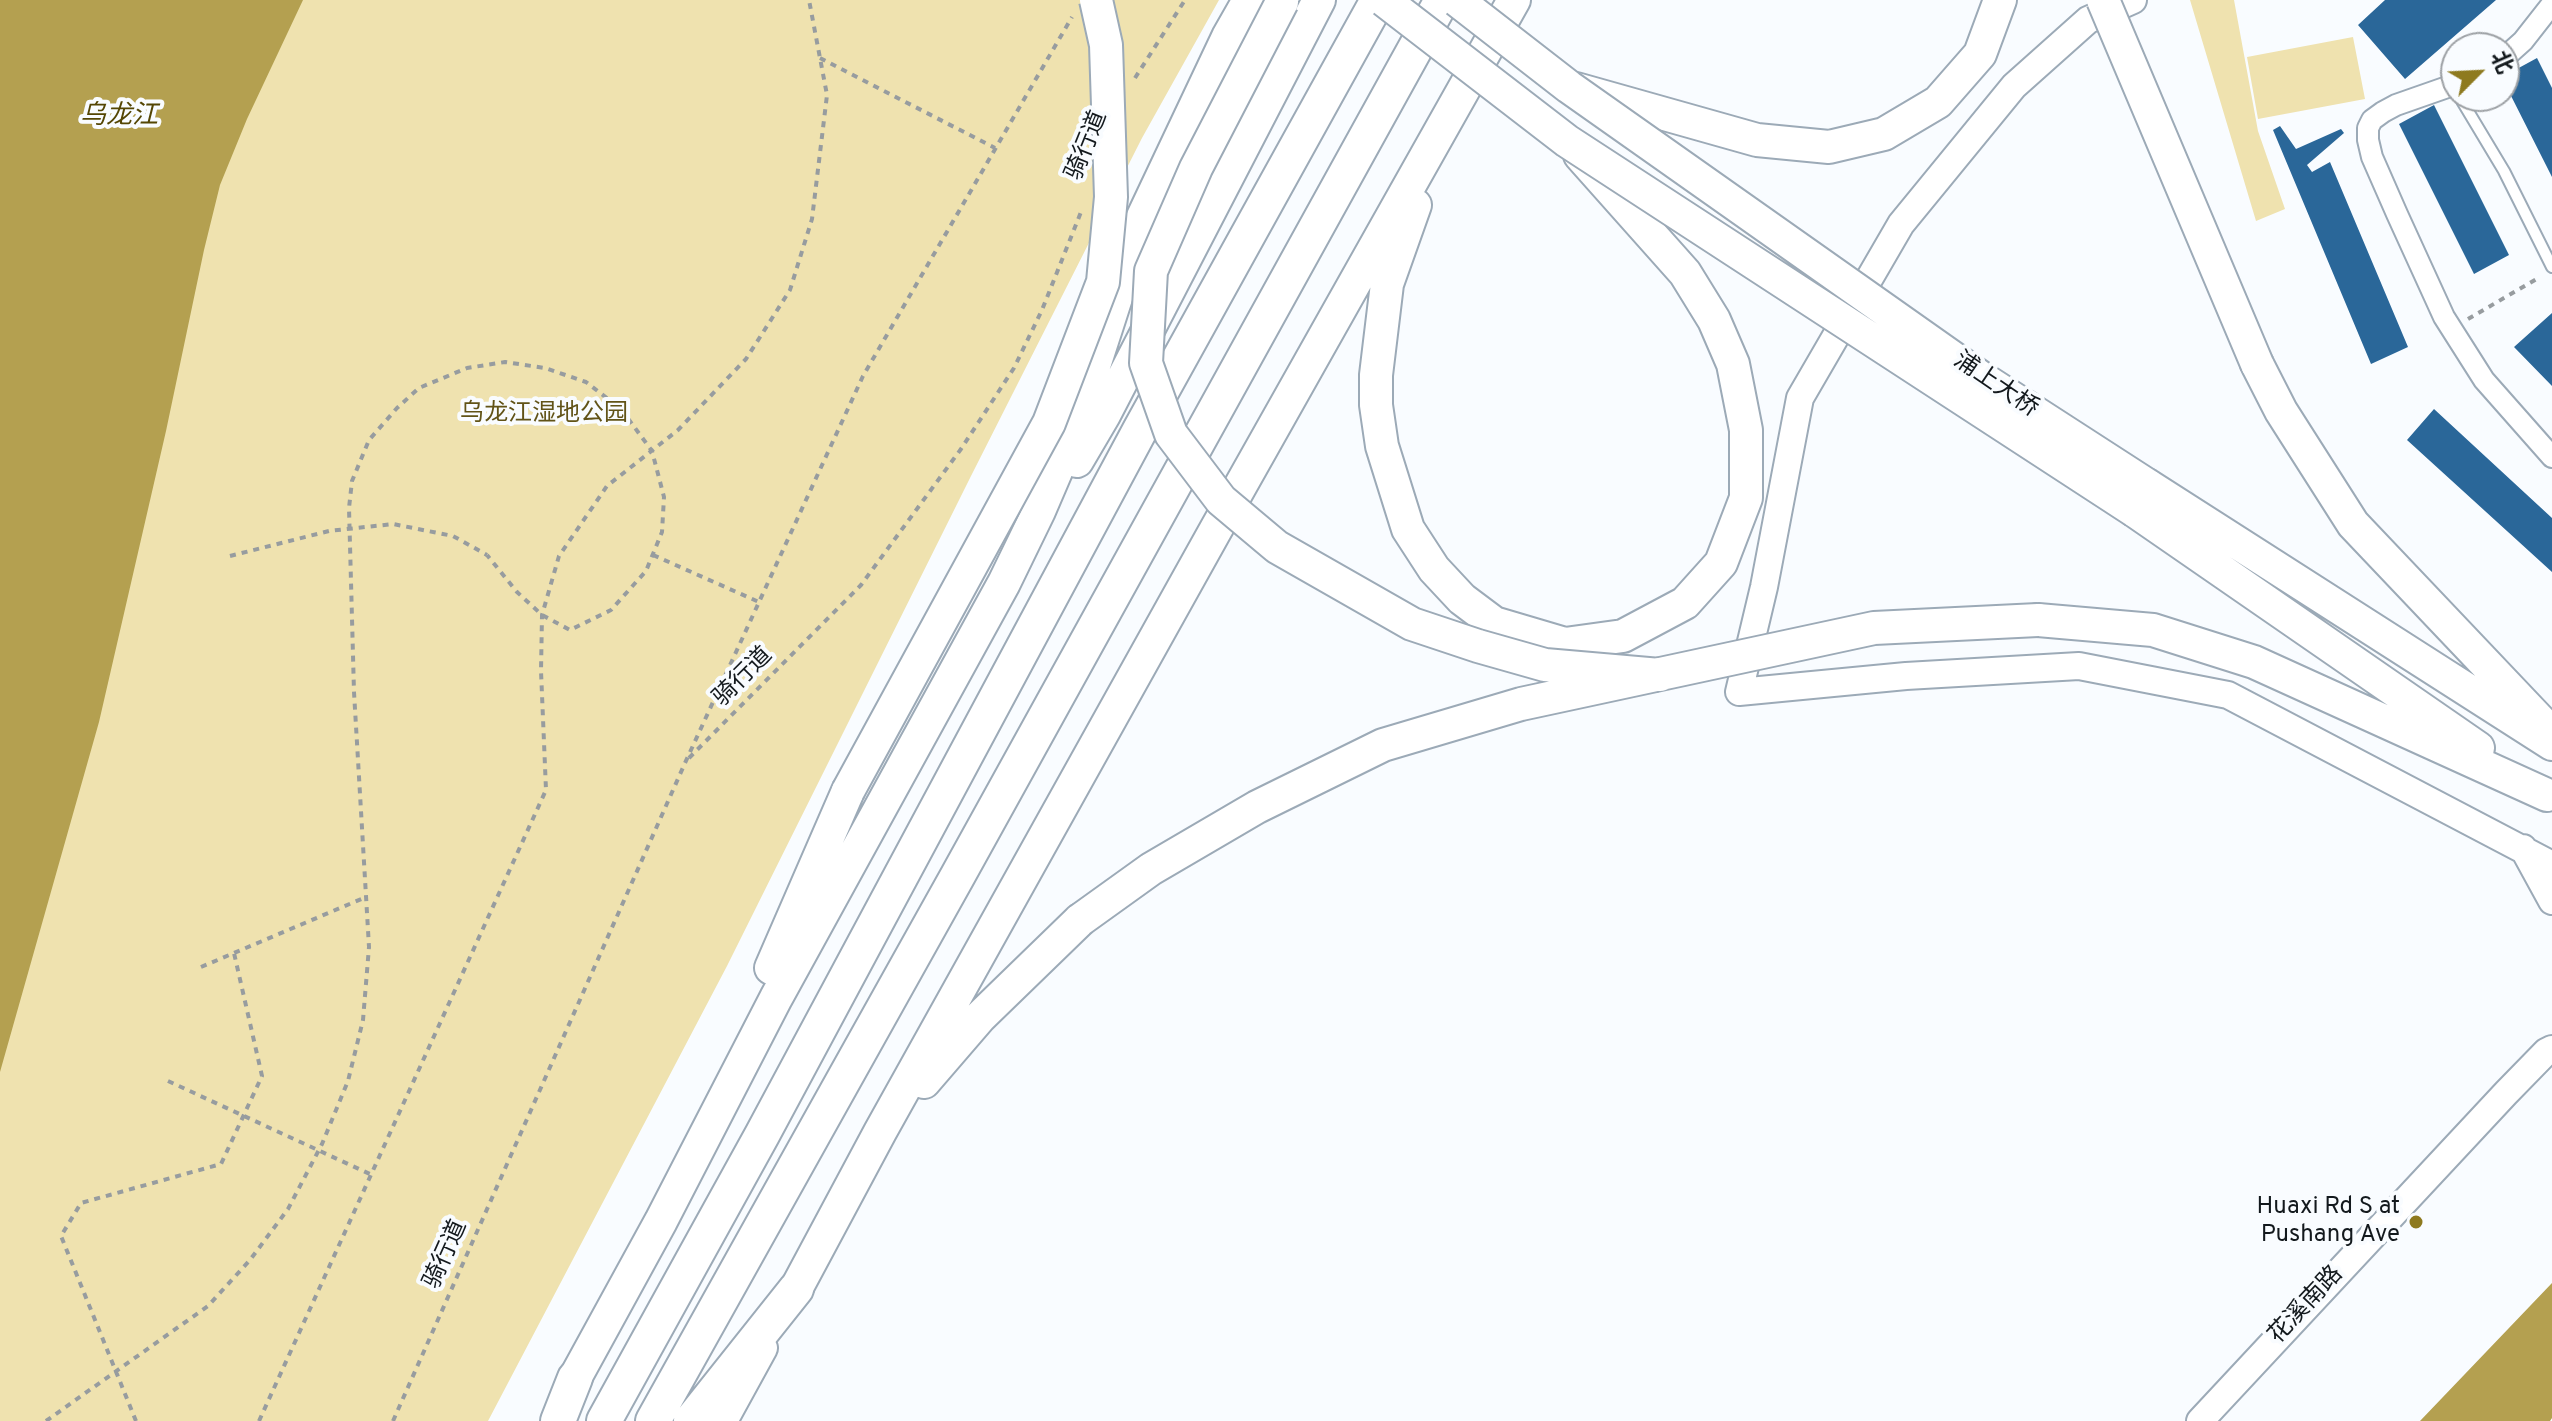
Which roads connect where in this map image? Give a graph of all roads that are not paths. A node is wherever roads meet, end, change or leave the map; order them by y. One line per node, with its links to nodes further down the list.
1 (1249, 0): 22 (main road)
2 (1319, 0): 22 (main road)
3 (1381, 0): 18 (main road, bridge); 37 (highway)
4 (1442, 0): 38 (highway)
5 (1457, 0): 14 (main road, 浦上大桥, bridge)
6 (1514, 0): 16 (main road)
7 (2000, 0): 14 (main road)
8 (2103, 0): 24 (main road, bridge)
9 (2133, 0): 27 (street)
10 (1283, 1): 23 (main road, bridge)
11 (1086, 5): 32 (main road, bridge)
12 (2550, 13): 13 (street)
13 (2520, 44)
14 (1569, 87): 21 (main road, 浦上大桥, bridge)
15 (2440, 93): 20 (street)
16 (1454, 102): 18 (main road, bridge); 31 (main road)
17 (2469, 112): 19 (lane)
18 (1567, 141): 21 (main road, bridge)
19 (2552, 267)
20 (2552, 457)
21 (2141, 498): 25 (main road, 浦上大桥); 26 (main road)
22 (1004, 583): 32 (main road)
23 (1660, 675): 26 (main road, bridge); 31 (main road, bridge)
24 (2552, 734)
25 (2552, 744)
26 (2549, 798)
27 (2523, 848): 28 (street); 29 (street)
28 (2552, 865)
29 (2552, 901)
30 (2550, 1046): 41 (street, 花溪南路)
31 (880, 1132): 33 (main road)
32 (661, 1221): 34 (main road)
33 (796, 1289): 39 (highway); 40 (main road)
34 (575, 1378): 35 (main road); 36 (highway)
35 (550, 1421)
36 (558, 1421)
37 (604, 1421)
38 (653, 1421)
39 (691, 1421)
40 (723, 1421)
41 (2200, 1421)

